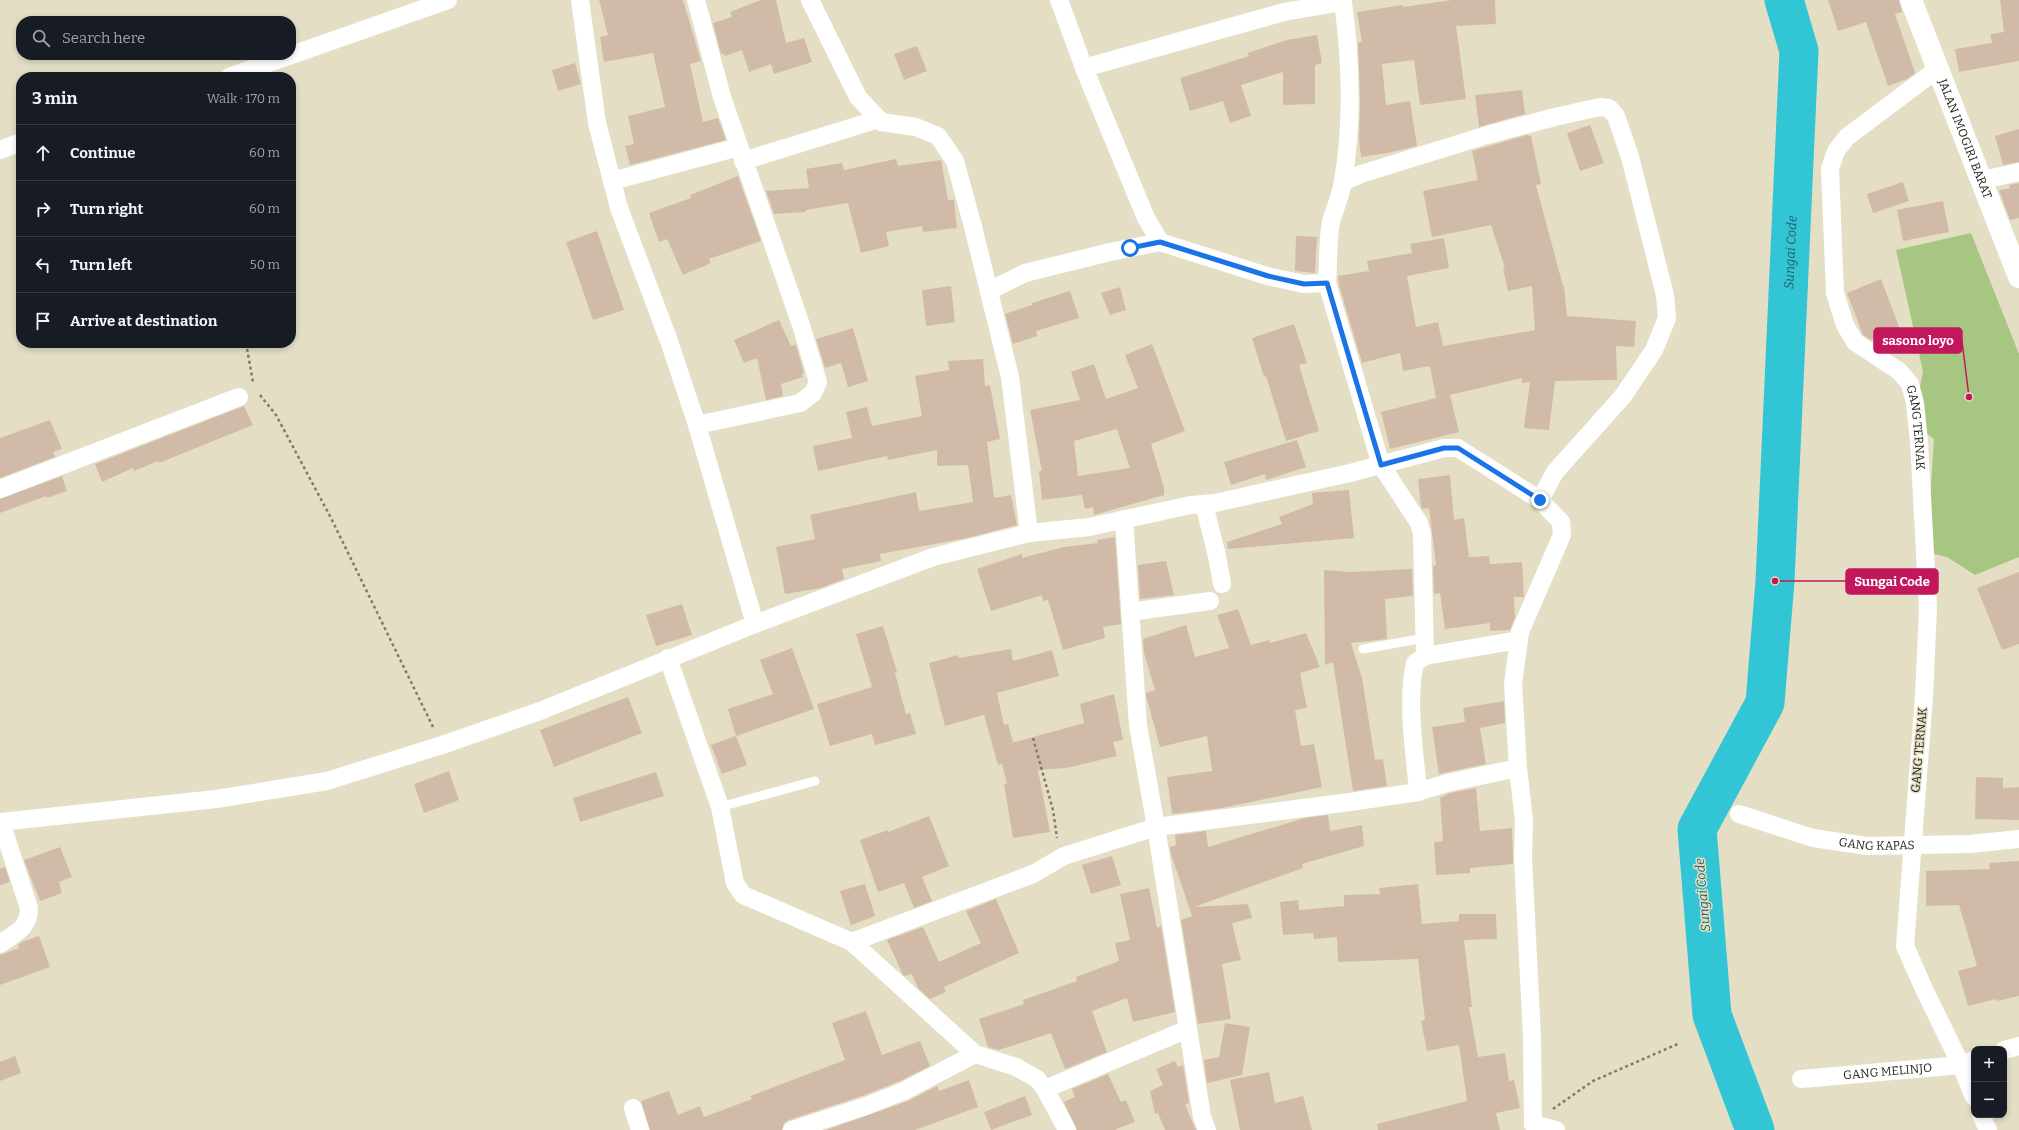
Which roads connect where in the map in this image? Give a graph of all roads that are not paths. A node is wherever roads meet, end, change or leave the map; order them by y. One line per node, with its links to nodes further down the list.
1 (448, 0): 8 (street)
2 (580, 0): 19 (street)
3 (696, 0): 16 (street)
4 (810, 0): 13 (street)
5 (1059, 0): 10 (street)
6 (1911, 0): 11 (main road, JALAN IMOGIRI BARAT)
7 (1343, 1): 10 (street); 20 (street)
8 (296, 54)
9 (278, 60): 12 (street)
10 (1084, 68): 21 (street)
11 (1939, 68): 18 (main road, JALAN IMOGIRI BARAT); 49 (street, GANG TERNAK)
12 (244, 72)
13 (879, 119): 16 (street); 24 (street)
14 (16, 144): 15 (street)
15 (0, 150)
16 (741, 154): 19 (street); 26 (street)
17 (2019, 172): 18 (street)
18 (1982, 180): 22 (main road, JALAN IMOGIRI BARAT)
19 (612, 181): 26 (street)
20 (1343, 182): 23 (street); 29 (street)
21 (1160, 242): 23 (street); 24 (street)
22 (2019, 277)
23 (1327, 283): 27 (street)
24 (989, 291): 32 (street)
25 (247, 393): 28 (street)
26 (697, 425): 36 (street)
27 (1381, 465): 29 (street); 30 (street); 38 (street)
28 (0, 489)
29 (1540, 500): 37 (street)
30 (1204, 504): 31 (street); 33 (street)
31 (1124, 520): 32 (street); 35 (street)
32 (1029, 533): 36 (street)
33 (1222, 584)
34 (1210, 601): 35 (street)
35 (1130, 612): 47 (street)
36 (755, 624): 40 (street)
37 (1519, 640): 38 (street); 41 (street)
38 (1425, 647): 39 (lane); 43 (street)
39 (1363, 649)
40 (668, 658): 44 (street); 46 (street)
41 (1518, 768): 43 (street); 62 (street)
42 (815, 781): 44 (lane)
43 (1418, 792): 47 (street)
44 (720, 807): 50 (street)
45 (1739, 814): 49 (street, GANG KAPAS)
46 (1, 822): 51 (street)
47 (1156, 827): 50 (street); 52 (street)
48 (2019, 839): 49 (street, GANG KAPAS)
49 (1912, 844): 56 (street, GANG TERNAK)
50 (852, 942): 55 (street)
51 (0, 944)
52 (1188, 1029): 59 (street); 66 (street)
53 (2019, 1046): 54 (street)
54 (2007, 1049)
55 (975, 1054): 59 (street); 64 (street)
56 (1968, 1062): 57 (street, GANG MELINJO); 58 (street, GANG TERNAK)
57 (1802, 1079)
58 (1971, 1082)
59 (1045, 1089): 65 (street)
60 (633, 1108): 63 (street)
61 (1982, 1118): 68 (street)
62 (1529, 1127): 67 (street)
63 (640, 1130)
64 (792, 1130)
65 (1068, 1130)
66 (1206, 1130)
67 (1556, 1130)
68 (1988, 1130)

